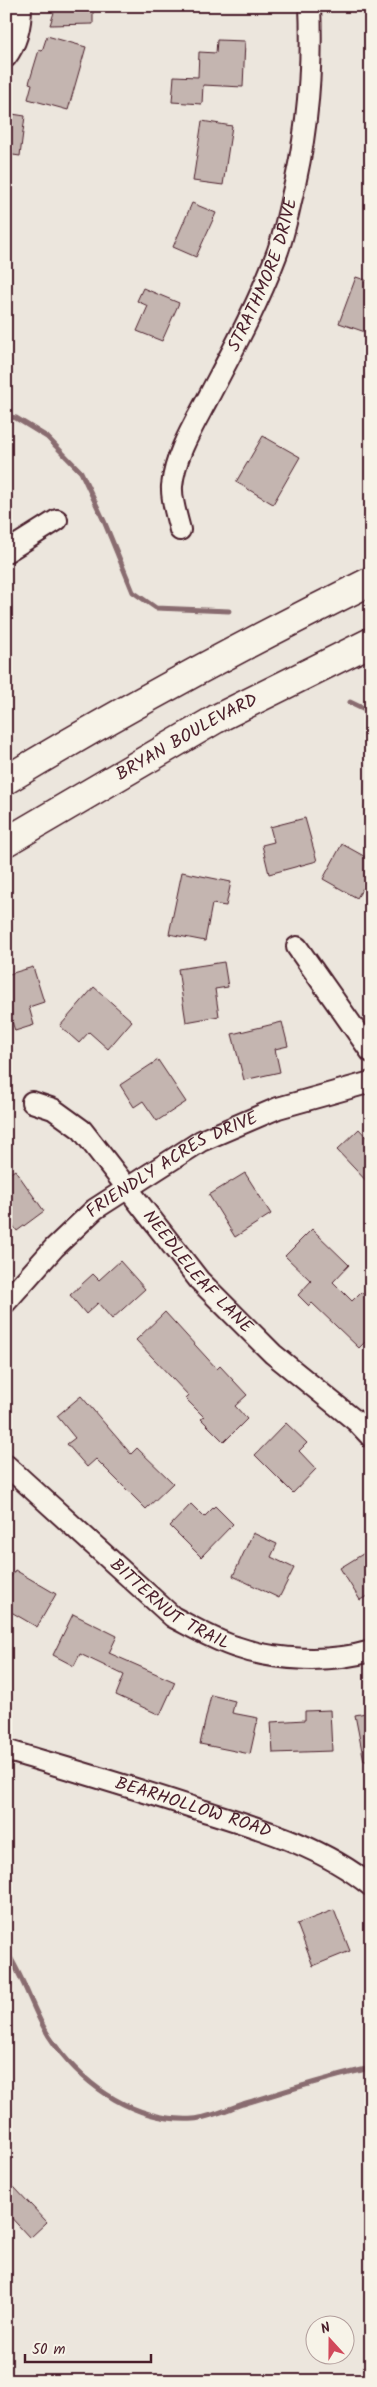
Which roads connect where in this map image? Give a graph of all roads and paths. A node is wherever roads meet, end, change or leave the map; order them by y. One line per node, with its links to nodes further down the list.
1 (21, 6): 3 (street)
2 (310, 6): 5 (street, STRATHMORE DRIVE)
3 (6, 57)
4 (56, 520): 6 (street)
5 (180, 530)
6 (6, 552)
7 (371, 581): 9 (highway)
8 (371, 642): 10 (highway, BRYAN BOULEVARD)
9 (6, 780)
10 (6, 842)
11 (297, 947): 12 (street)
12 (371, 1052)
13 (371, 1082): 15 (street, FRIENDLY ACRES DRIVE)
14 (32, 1102): 15 (street, NEEDLELEAF LANE)
15 (128, 1187): 16 (street, FRIENDLY ACRES DRIVE); 17 (street, NEEDLELEAF LANE)
16 (6, 1302)
17 (371, 1437)
18 (6, 1465): 19 (street, BITTERNUT TRAIL)
19 (371, 1650)
20 (6, 1750): 21 (street, BEARHOLLOW ROAD)
21 (371, 1886)

